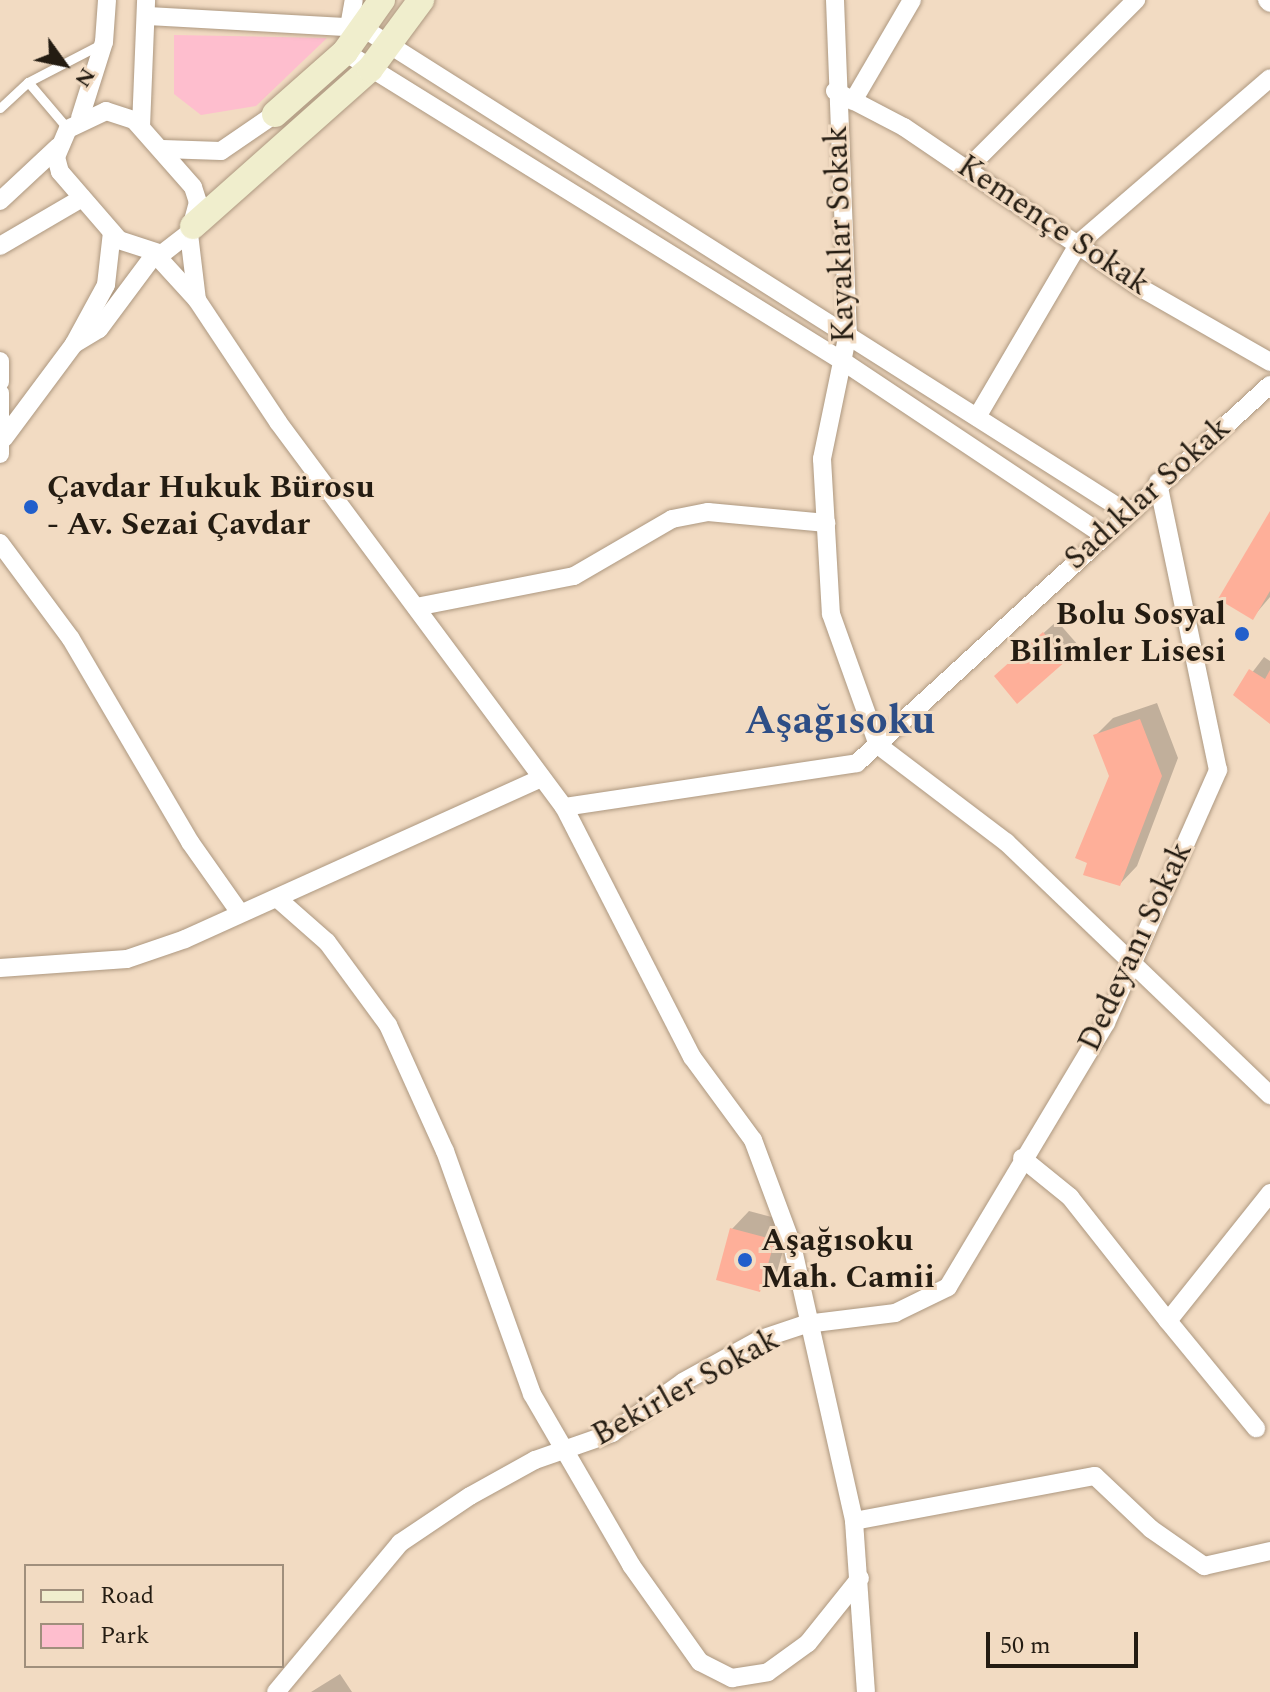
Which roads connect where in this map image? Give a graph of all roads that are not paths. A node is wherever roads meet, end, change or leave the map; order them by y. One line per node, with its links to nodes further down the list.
1 (107, 0): 10 (street)
2 (354, 0): 9 (street)
3 (382, 0): 9 (main road)
4 (421, 0): 11 (main road)
5 (835, 0): 15 (street, Kayaklar Sokak)
6 (912, 0): 16 (street)
7 (1136, 0): 23 (street)
8 (147, 8): 9 (street); 20 (street)
9 (352, 36): 11 (street); 12 (street); 18 (main road)
10 (104, 42): 14 (lane); 19 (street)
11 (391, 44): 12 (main road); 32 (street)
12 (370, 69): 26 (main road); 35 (street)
13 (1270, 78): 28 (street)
14 (28, 82): 17 (lane); 19 (lane)
15 (835, 91): 16 (street, Kemençe Sokak); 32 (street, Kayaklar Sokak)
16 (853, 101): 23 (street, Kemençe Sokak)
17 (0, 108)
18 (275, 114): 22 (street)
19 (74, 123): 20 (street); 21 (street)
20 (141, 127): 22 (street)
21 (58, 147): 24 (street); 25 (street)
22 (163, 149): 26 (street)
23 (968, 168): 28 (street, Kemençe Sokak)
24 (82, 198): 27 (street); 29 (street)
25 (0, 201)
26 (191, 230): 30 (street); 31 (street)
27 (112, 232): 30 (street); 33 (street)
28 (1079, 243): 36 (street, Kemençe Sokak); 40 (street)
29 (0, 246)
30 (155, 254): 31 (street); 33 (street)
31 (197, 300): 47 (street)
32 (848, 333): 35 (street, Kayaklar Sokak); 40 (street)
33 (74, 344): 41 (street)
34 (0, 361): 37 (street)
35 (844, 362): 44 (street, Kayaklar Sokak); 45 (street)
36 (1270, 362)
37 (0, 382)
38 (1270, 385): 42 (street, Sadıklar Sokak)
39 (0, 393): 41 (street)
40 (977, 417): 43 (street)
41 (1, 444)
42 (1158, 482): 43 (street, Sadıklar Sokak); 53 (street, Dedeyanı Sokak)
43 (1126, 512): 45 (street, Sadıklar Sokak)
44 (826, 523): 47 (street); 48 (street, Kayaklar Sokak)
45 (1102, 534): 48 (street, Sadıklar Sokak)
46 (0, 543): 52 (street)
47 (416, 607): 49 (street)
48 (878, 745): 50 (street, Sadıklar Sokak); 53 (street)
49 (541, 778): 50 (street); 51 (street)
50 (564, 807): 59 (street)
51 (278, 899): 52 (street); 61 (street)
52 (240, 913): 54 (street)
53 (1131, 967): 55 (street); 56 (street, Dedeyanı Sokak)
54 (0, 968)
55 (1270, 1095)
56 (1022, 1158): 58 (street); 59 (street, Dedeyanı Sokak)
57 (1270, 1193): 58 (street)
58 (1168, 1321): 60 (street)
59 (806, 1324): 61 (street, Bekirler Sokak); 62 (street)
60 (1256, 1428)
61 (564, 1453): 64 (street); 65 (street, Bekirler Sokak)
62 (854, 1521): 63 (street); 64 (street)
63 (1270, 1551)
64 (860, 1578): 66 (street)
65 (276, 1692)
66 (866, 1692)

